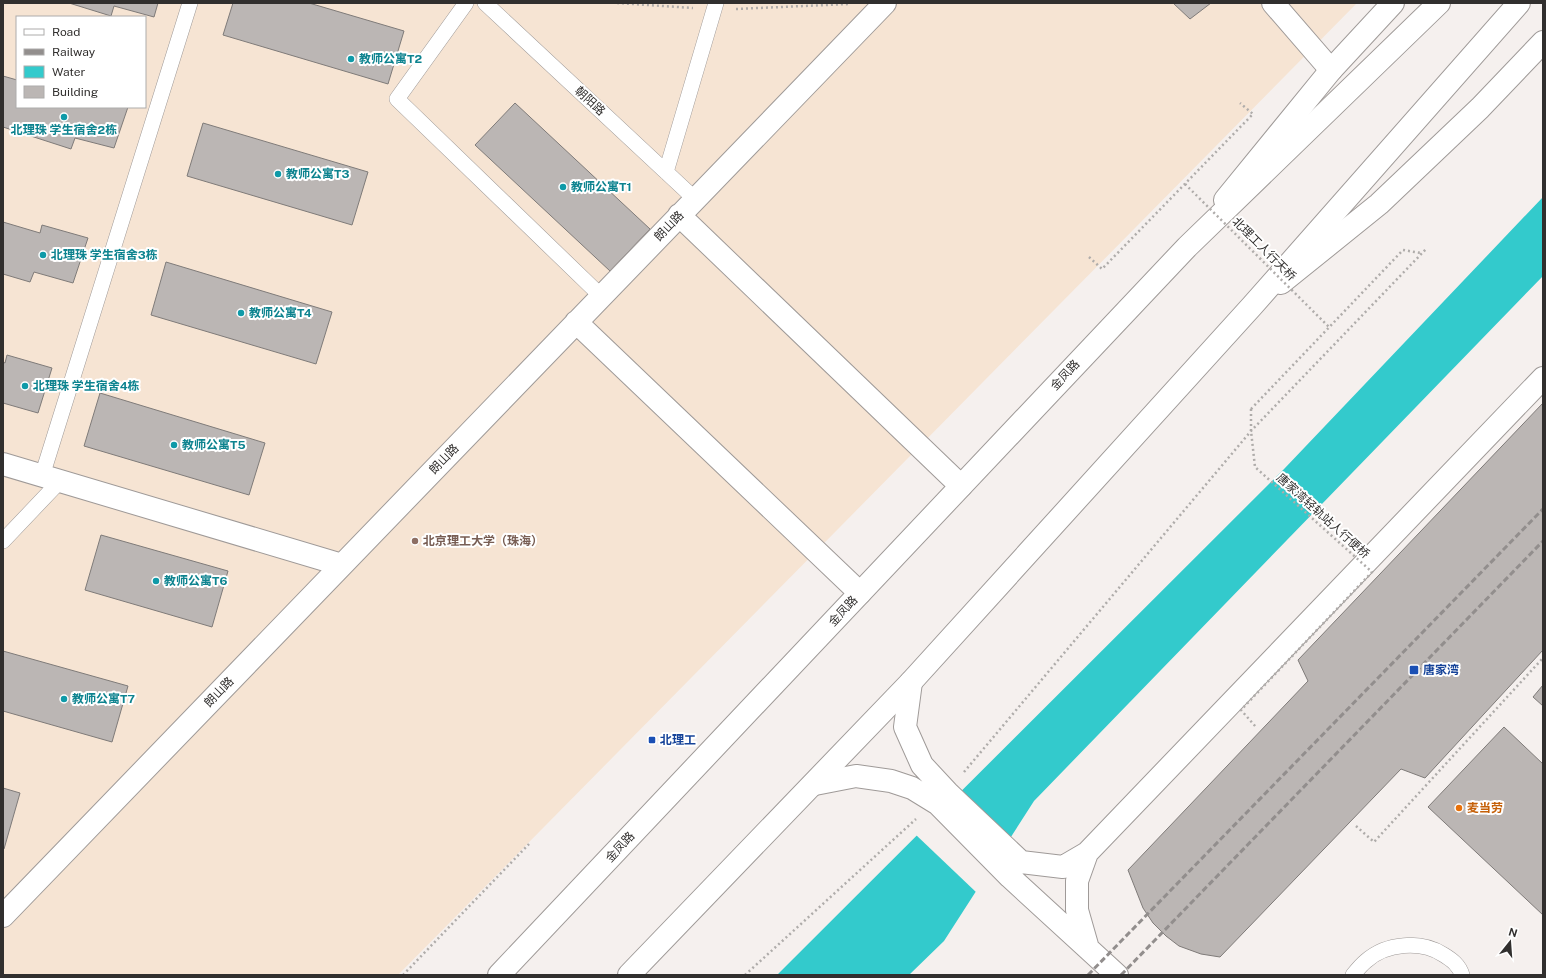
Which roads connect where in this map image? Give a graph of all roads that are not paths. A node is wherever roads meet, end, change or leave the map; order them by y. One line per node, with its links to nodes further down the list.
1 (190, 3): 21 (lane)
2 (466, 3): 16 (lane)
3 (485, 3): 12 (lane, 朝阳路)
4 (884, 3): 13 (main road, 朗山路)
5 (1273, 3): 11 (main road)
6 (1393, 3): 11 (main road)
7 (1439, 3): 15 (main road)
8 (1519, 3): 17 (main road)
9 (715, 7): 12 (lane)
10 (1543, 42): 17 (main road)
11 (1331, 70): 15 (main road)
12 (666, 172): 13 (lane, 朝阳路)
13 (695, 200): 14 (main road, 朗山路)
14 (680, 215): 16 (main road, 朗山路); 22 (main road)
15 (1187, 247): 22 (main road, 金凤路)
16 (601, 296): 18 (main road, 朗山路)
17 (1252, 306): 26 (main road)
18 (576, 322): 24 (main road, 朗山路); 25 (main road)
19 (1543, 378): 29 (main road)
20 (3, 464): 21 (main road)
21 (51, 478): 23 (lane); 24 (main road)
22 (961, 486): 25 (main road, 金凤路)
23 (3, 541)
24 (342, 565): 31 (main road, 朗山路)
25 (860, 593): 33 (main road, 金凤路)
26 (911, 682): 27 (main road); 28 (main road)
27 (815, 784): 28 (main road); 34 (main road)
28 (948, 791): 30 (main road)
29 (1087, 853): 30 (main road); 32 (main road)
30 (1015, 869): 32 (main road)
31 (3, 916)
32 (1087, 945): 35 (main road)
33 (499, 975)
34 (630, 975)
35 (1117, 975)
36 (1353, 975): 37 (lane)
37 (1462, 975)

